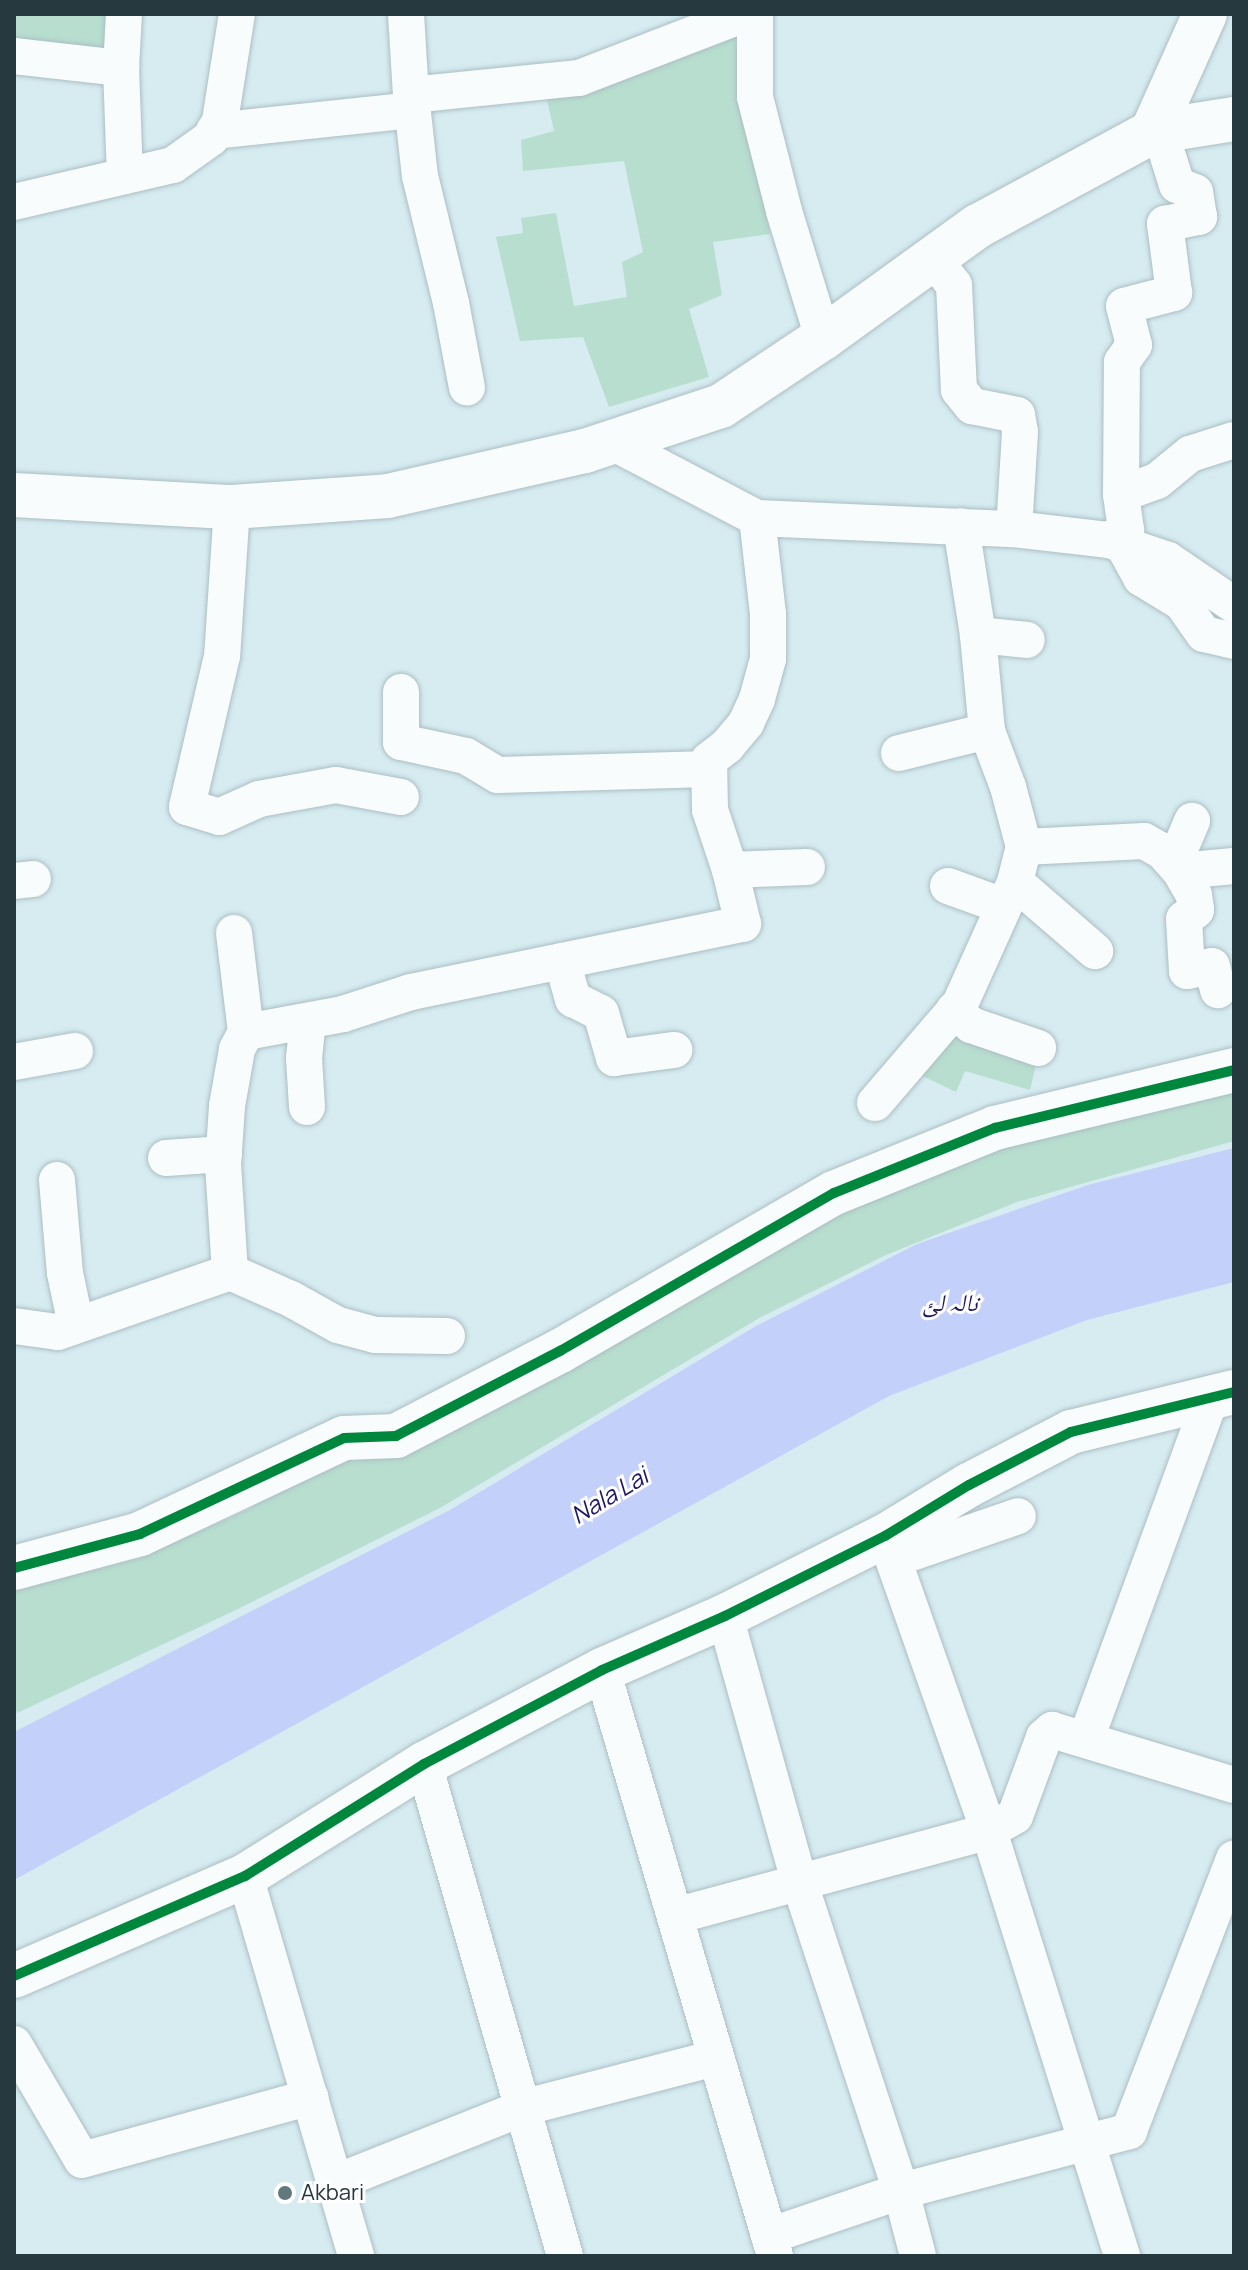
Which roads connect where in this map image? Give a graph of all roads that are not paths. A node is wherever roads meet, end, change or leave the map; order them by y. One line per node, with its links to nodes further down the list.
1 (124, 14): 8 (street)
2 (237, 14): 11 (street)
3 (406, 14): 9 (street)
4 (745, 14): 9 (street)
5 (755, 14): 16 (street)
6 (1200, 27): 12 (street)
7 (14, 56): 8 (street)
8 (121, 68): 13 (street)
9 (412, 103): 11 (street); 17 (street)
10 (1234, 119): 12 (street)
11 (214, 131): 13 (street)
12 (1156, 131): 15 (street); 20 (street)
13 (125, 176): 14 (street)
14 (14, 202)
15 (933, 259): 16 (street); 25 (street)
16 (823, 338): 19 (street)
17 (467, 388)
18 (1234, 440): 20 (street)
19 (612, 442): 22 (street); 23 (street)
20 (1121, 494): 26 (street)
21 (14, 495): 22 (street)
22 (232, 507): 35 (street)
23 (757, 518): 24 (street); 34 (street)
24 (961, 526): 25 (street); 28 (street)
25 (1014, 529): 26 (street)
26 (1116, 542): 27 (street); 30 (street)
27 (1234, 605)
28 (978, 635): 29 (street); 32 (street)
29 (1027, 640)
30 (1234, 641)
31 (401, 692): 34 (street)
32 (987, 731): 33 (street); 37 (street)
33 (899, 753)
34 (709, 769): 41 (street)
35 (401, 797)
36 (1192, 821): 40 (street)
37 (1024, 847): 40 (street); 43 (street)
38 (1234, 866): 40 (street)
39 (807, 867): 41 (street)
40 (1177, 867): 47 (street)
41 (730, 870): 46 (street)
42 (948, 886): 43 (street)
43 (1009, 894): 45 (street); 48 (street)
44 (234, 933): 50 (street)
45 (1095, 951)
46 (562, 961): 49 (street); 52 (street)
47 (1218, 990)
48 (938, 1017): 51 (street); 56 (street)
49 (308, 1022): 50 (street); 57 (street)
50 (246, 1032): 58 (street)
51 (1038, 1048)
52 (674, 1050)
53 (75, 1051): 54 (street)
54 (14, 1062)
55 (1234, 1070): 68 (street)
56 (875, 1103)
57 (307, 1107)
58 (224, 1154): 59 (street); 61 (street)
59 (166, 1158)
60 (57, 1180): 62 (street)
61 (230, 1272): 62 (street); 64 (street)
62 (76, 1325): 63 (street)
63 (14, 1326)
64 (447, 1336)
65 (1223, 1393): 67 (street); 71 (street)
66 (1018, 1516): 67 (street)
67 (890, 1547): 69 (street); 74 (street)
68 (14, 1568)
69 (725, 1616): 70 (street); 77 (street)
70 (602, 1670): 72 (street); 78 (street)
71 (1086, 1739): 73 (street); 74 (street)
72 (424, 1764): 76 (street); 83 (street)
73 (1234, 1785)
74 (989, 1831): 77 (street); 84 (street)
75 (1234, 1859): 84 (street)
76 (245, 1876): 79 (street); 82 (street)
77 (799, 1881): 78 (street); 86 (street)
78 (675, 1916): 81 (street)
79 (14, 1976)
80 (14, 2044): 82 (street)
81 (716, 2058): 83 (street); 87 (street)
82 (310, 2097): 85 (street)
83 (522, 2108): 85 (street); 89 (street)
84 (1084, 2142): 86 (street); 91 (street)
85 (334, 2183): 88 (street)
86 (901, 2191): 87 (street); 90 (street)
87 (772, 2246)
88 (346, 2252)
89 (565, 2256)
90 (918, 2256)
91 (1122, 2256)

